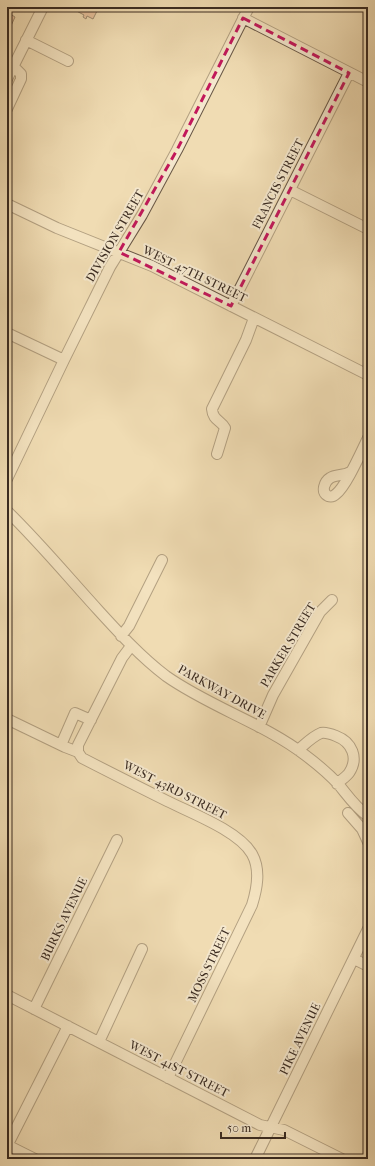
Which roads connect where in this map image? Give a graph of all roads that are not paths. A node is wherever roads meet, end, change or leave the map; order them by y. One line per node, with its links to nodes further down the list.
1 (249, 7): 3 (street, DIVISION STREET)
2 (39, 8): 4 (street)
3 (243, 18): 7 (street); 14 (street, DIVISION STREET)
4 (26, 40): 5 (street); 6 (street)
5 (68, 61)
6 (13, 66): 8 (street); 10 (street)
7 (350, 73): 9 (street); 11 (street, FRANCIS STREET)
8 (7, 79)
9 (367, 80)
10 (7, 109)
11 (290, 190): 13 (street); 15 (street, FRANCIS STREET)
12 (7, 205): 14 (street, WEST 47TH STREET)
13 (368, 229)
14 (119, 252): 15 (street, WEST 47TH STREET); 18 (street, DIVISION STREET)
15 (231, 306): 16 (street, WEST 47TH STREET)
16 (254, 318): 19 (street, WEST 47TH STREET); 21 (street)
17 (7, 333): 18 (street)
18 (64, 360): 23 (street, DIVISION STREET)
19 (368, 375)
20 (368, 438): 22 (street)
21 (217, 454)
22 (350, 472)
23 (7, 480)
24 (7, 510): 27 (street, PARKWAY DRIVE)
25 (162, 560): 27 (street)
26 (332, 600): 31 (street, PARKER STREET)
27 (121, 636): 28 (street, PARKWAY DRIVE)
28 (131, 646): 30 (street); 31 (street, PARKWAY DRIVE)
29 (7, 719): 32 (street, WEST 43RD STREET)
30 (91, 720): 32 (street); 34 (street)
31 (258, 727): 33 (street, PARKWAY DRIVE)
32 (61, 745): 34 (street, WEST 43RD STREET)
33 (298, 750): 35 (street, PARKWAY DRIVE); 35 (street)
34 (78, 752): 40 (street, WEST 43RD STREET)
35 (337, 784): 37 (street, PARKWAY DRIVE)
36 (348, 814): 39 (street)
37 (368, 816)
38 (117, 840): 46 (street, BURKS AVENUE)
39 (368, 842)
40 (255, 860): 49 (street, MOSS STREET)
41 (368, 930): 43 (street, PIKE AVENUE)
42 (142, 949): 48 (street)
43 (354, 959): 44 (street); 50 (street, PIKE AVENUE)
44 (368, 966)
45 (7, 995): 46 (street, WEST 41ST STREET)
46 (34, 1009): 47 (street, WEST 41ST STREET)
47 (68, 1026): 48 (street, WEST 41ST STREET); 51 (street)
48 (98, 1042): 49 (street, WEST 41ST STREET)
49 (168, 1078): 50 (street, WEST 41ST STREET)
50 (271, 1127): 53 (street, PIKE AVENUE); 54 (street, WEST 41ST STREET)
51 (7, 1145): 52 (street)
52 (35, 1159)
53 (255, 1159)
54 (342, 1159)

